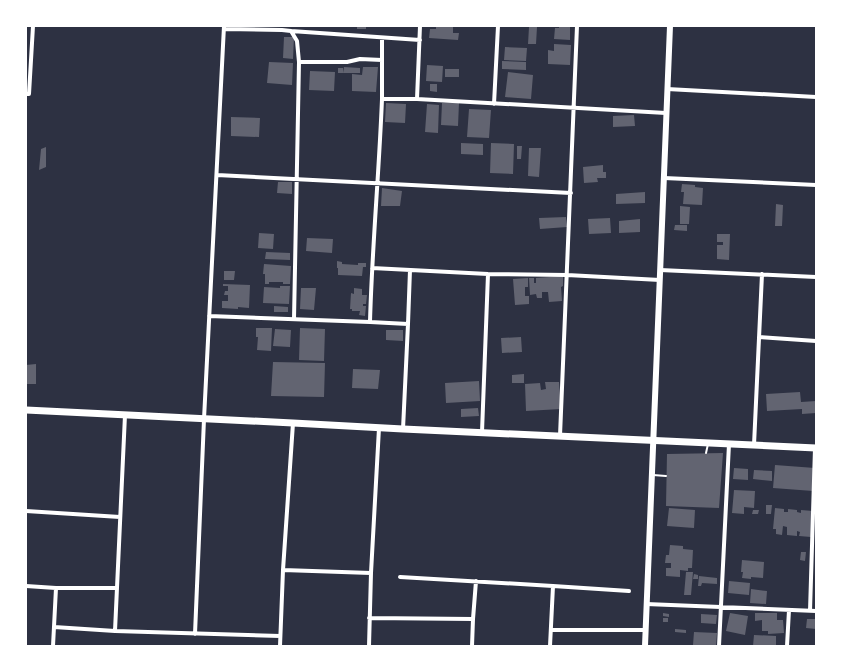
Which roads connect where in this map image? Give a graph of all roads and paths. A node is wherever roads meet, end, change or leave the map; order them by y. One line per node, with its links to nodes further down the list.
1 (33, 26): 13 (street)
2 (420, 26): 9 (street)
3 (498, 26): 17 (street)
4 (577, 26): 18 (street)
5 (670, 26): 12 (main road)
6 (224, 28): 7 (street); 20 (street)
7 (291, 31): 8 (street); 11 (street)
8 (382, 38): 9 (street); 10 (street)
9 (420, 40): 16 (street)
10 (382, 60): 11 (street); 15 (street)
11 (299, 62): 22 (street)
12 (667, 89): 14 (street); 19 (main road)
13 (26, 94)
14 (816, 97)
15 (382, 99): 16 (street); 23 (street)
16 (417, 99): 17 (street)
17 (494, 104): 18 (street)
18 (574, 108): 19 (street); 25 (street)
19 (666, 113): 21 (main road)
20 (217, 175): 22 (street); 34 (street)
21 (664, 178): 24 (street); 28 (main road)
22 (296, 179): 23 (street); 35 (street)
23 (377, 184): 25 (street); 26 (street)
24 (816, 185)
25 (570, 193): 31 (street)
26 (372, 268): 27 (street); 36 (street)
27 (410, 270): 29 (street); 37 (street)
28 (660, 270): 30 (street); 33 (main road)
29 (488, 274): 31 (street); 46 (street)
30 (762, 274): 32 (street); 38 (street)
31 (567, 275): 33 (street); 47 (street)
32 (816, 277)
33 (660, 280): 48 (main road)
34 (209, 316): 35 (street); 42 (street)
35 (294, 320): 36 (street)
36 (370, 322): 37 (street)
37 (408, 324): 45 (street)
38 (759, 337): 39 (street); 51 (street)
39 (816, 341)
40 (26, 410): 41 (highway)
41 (125, 415): 42 (highway); 57 (street)
42 (204, 419): 43 (highway); 78 (street)
43 (293, 423): 44 (highway); 58 (street)
44 (379, 428): 45 (highway); 59 (street)
45 (403, 429): 46 (highway)
46 (482, 432): 47 (highway)
47 (560, 436): 48 (highway)
48 (653, 440): 49 (highway); 54 (main road)
49 (708, 443): 50 (highway); 53 (lane)
50 (729, 444): 51 (highway); 68 (street)
51 (754, 445): 52 (highway)
52 (816, 448): 70 (street)
53 (706, 453)
54 (652, 475): 55 (lane); 67 (main road)
55 (666, 476)
56 (26, 511): 57 (street)
57 (120, 517): 65 (street)
58 (283, 570): 59 (street); 79 (street)
59 (371, 573): 72 (street)
60 (400, 577): 61 (street)
61 (476, 581): 63 (street); 73 (street)
62 (26, 586): 64 (street)
63 (553, 586): 66 (street); 75 (street)
64 (56, 588): 65 (street); 74 (street)
65 (117, 588): 77 (street)
66 (630, 591)
67 (646, 604): 68 (street); 76 (main road)
68 (721, 607): 69 (street); 86 (street)
69 (789, 610): 70 (street); 87 (street)
70 (810, 611): 71 (street)
71 (816, 611)
72 (369, 618): 73 (street); 82 (street)
73 (473, 619): 83 (street)
74 (54, 627): 77 (street); 80 (street)
75 (551, 630): 76 (street); 84 (street)
76 (645, 630): 85 (main road)
77 (115, 631): 78 (street)
78 (195, 634): 79 (street)
79 (280, 636): 81 (street)
80 (53, 646)
81 (280, 646)
82 (369, 646)
83 (472, 646)
84 (550, 646)
85 (645, 646)
86 (718, 646)
87 (787, 646)

